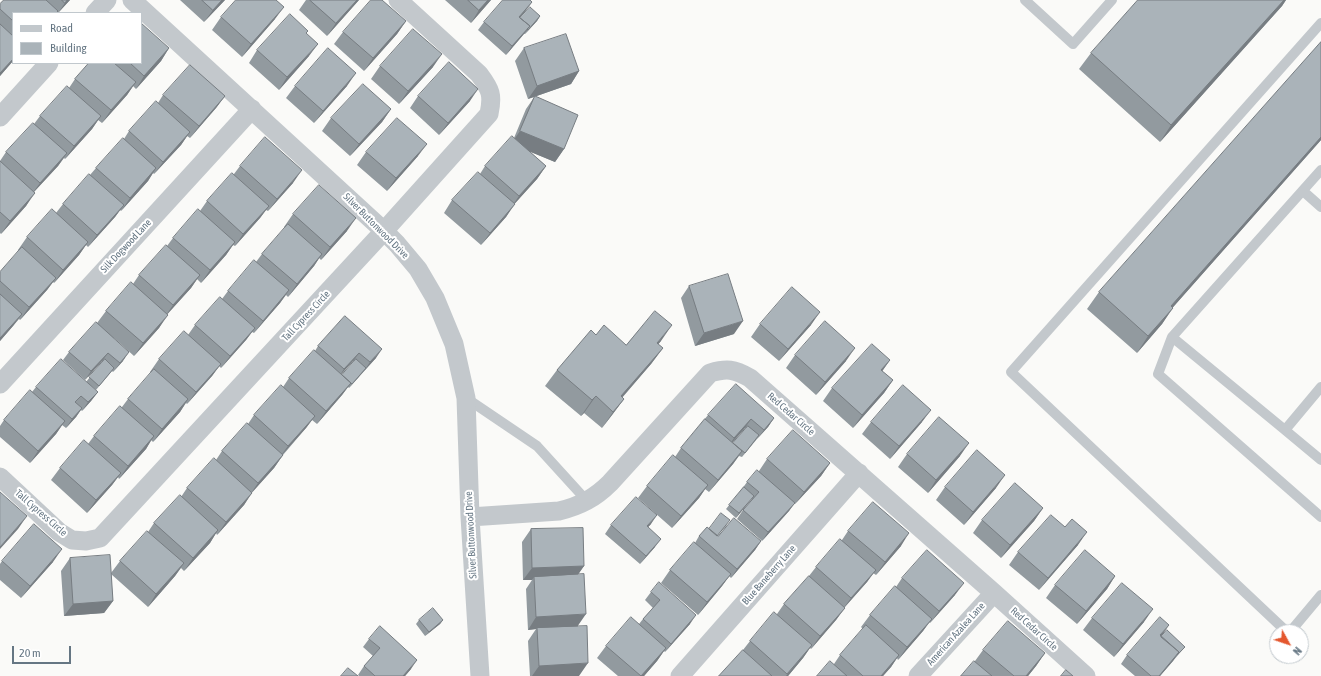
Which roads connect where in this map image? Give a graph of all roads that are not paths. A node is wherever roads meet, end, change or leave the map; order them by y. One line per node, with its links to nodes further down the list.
1 (107, 0): 6 (street)
2 (132, 0): 9 (street, Silver Buttonwood Drive)
3 (398, 0): 14 (street, Tall Cypress Circle)
4 (1025, 0): 5 (lane)
5 (1112, 0)
6 (96, 12)
7 (1321, 23): 28 (lane)
8 (48, 64): 10 (street)
9 (252, 109): 14 (street, Silver Buttonwood Drive); 16 (street, Silk Dogwood Lane)
10 (0, 117)
11 (1321, 170): 12 (lane)
12 (1302, 191): 13 (lane); 15 (lane)
13 (1321, 207)
14 (384, 231): 18 (street, Silver Buttonwood Drive); 22 (street, Tall Cypress Circle)
15 (1172, 337): 19 (lane); 25 (lane)
16 (0, 384)
17 (1321, 387): 19 (lane)
18 (466, 398): 23 (lane); 24 (street, Silver Buttonwood Drive)
19 (1285, 430): 20 (lane)
20 (1321, 460)
21 (858, 473): 23 (street, Red Cedar Circle); 26 (street, Red Cedar Circle); 31 (street, Blue Baneberry Lane)
22 (0, 478)
23 (587, 501): 24 (street, Red Cedar Circle)
24 (470, 517): 30 (street, Silver Buttonwood Drive)
25 (1321, 517)
26 (994, 592): 32 (street, American Azalea Lane); 33 (street, Red Cedar Circle)
27 (1321, 594): 29 (lane)
28 (1280, 624)
29 (1296, 624)
30 (480, 676)
31 (680, 676)
32 (918, 676)
33 (1086, 676)

